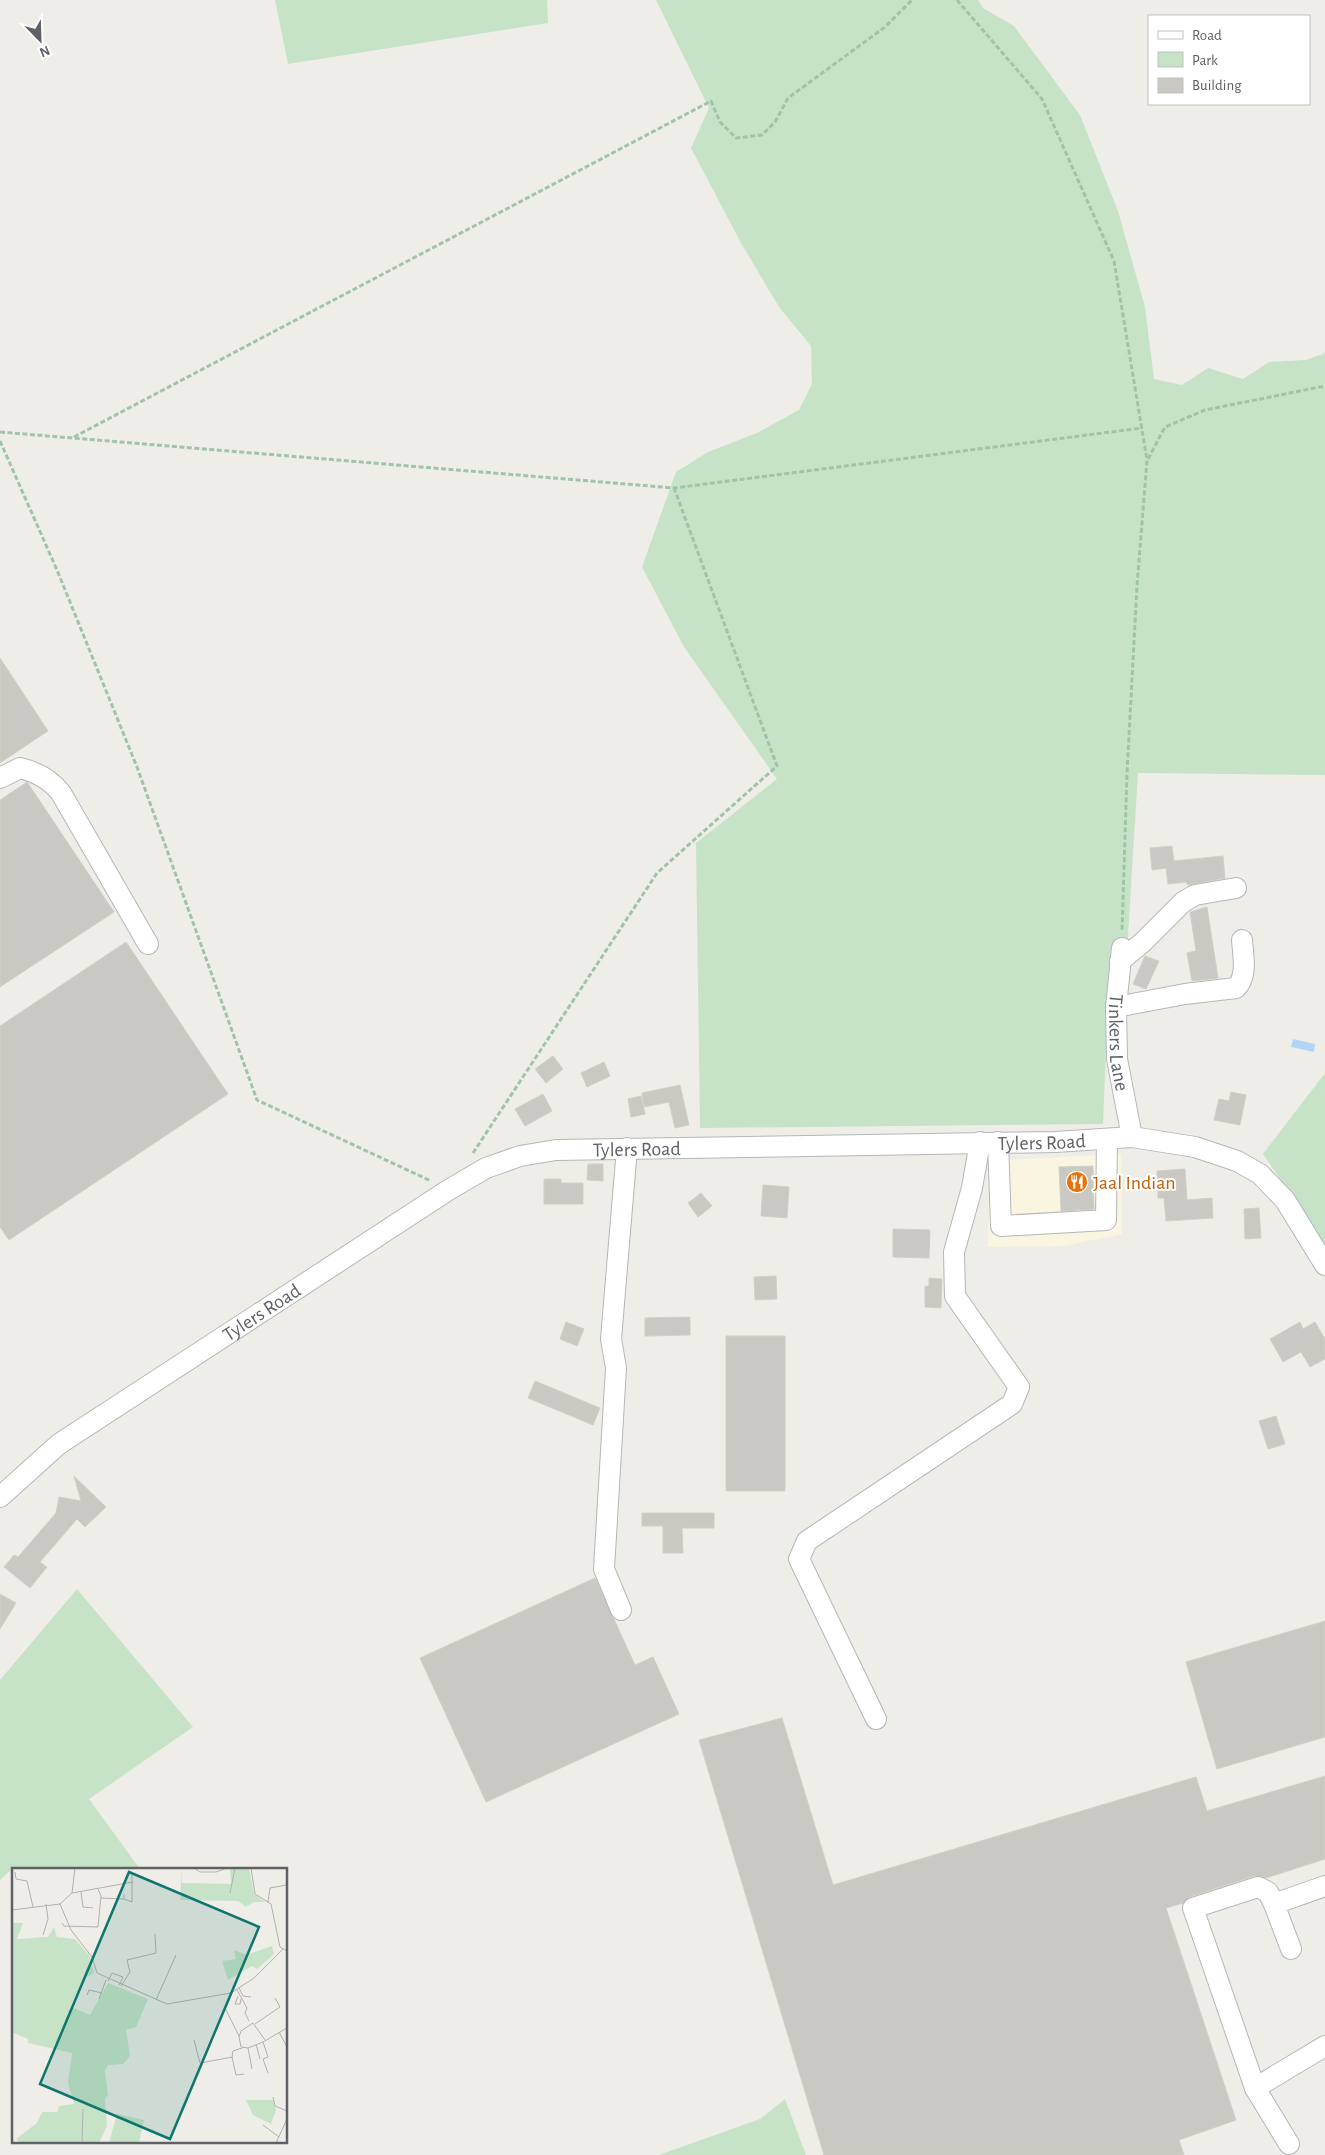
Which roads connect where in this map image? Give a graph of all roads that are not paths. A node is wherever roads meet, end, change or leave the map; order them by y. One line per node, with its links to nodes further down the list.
1 (0, 778): 4 (street)
2 (1236, 888): 5 (street, Tinkers Lane)
3 (1242, 940): 5 (street)
4 (148, 944)
5 (1116, 1007): 6 (street, Tinkers Lane)
6 (1132, 1138): 7 (street, Tylers Road); 10 (street, Tylers Road)
7 (1107, 1139): 8 (street, Tylers Road); 8 (street)
8 (989, 1142): 9 (street, Tylers Road); 13 (street)
9 (627, 1148): 11 (street, Tylers Road); 12 (street)
10 (1325, 1265)
11 (0, 1497)
12 (621, 1610)
13 (876, 1719)
14 (1325, 1886): 15 (street)
15 (1274, 1904): 16 (street); 18 (street)
16 (1291, 1949)
17 (1325, 2046): 18 (street)
18 (1255, 2088): 19 (street)
19 (1289, 2144)

